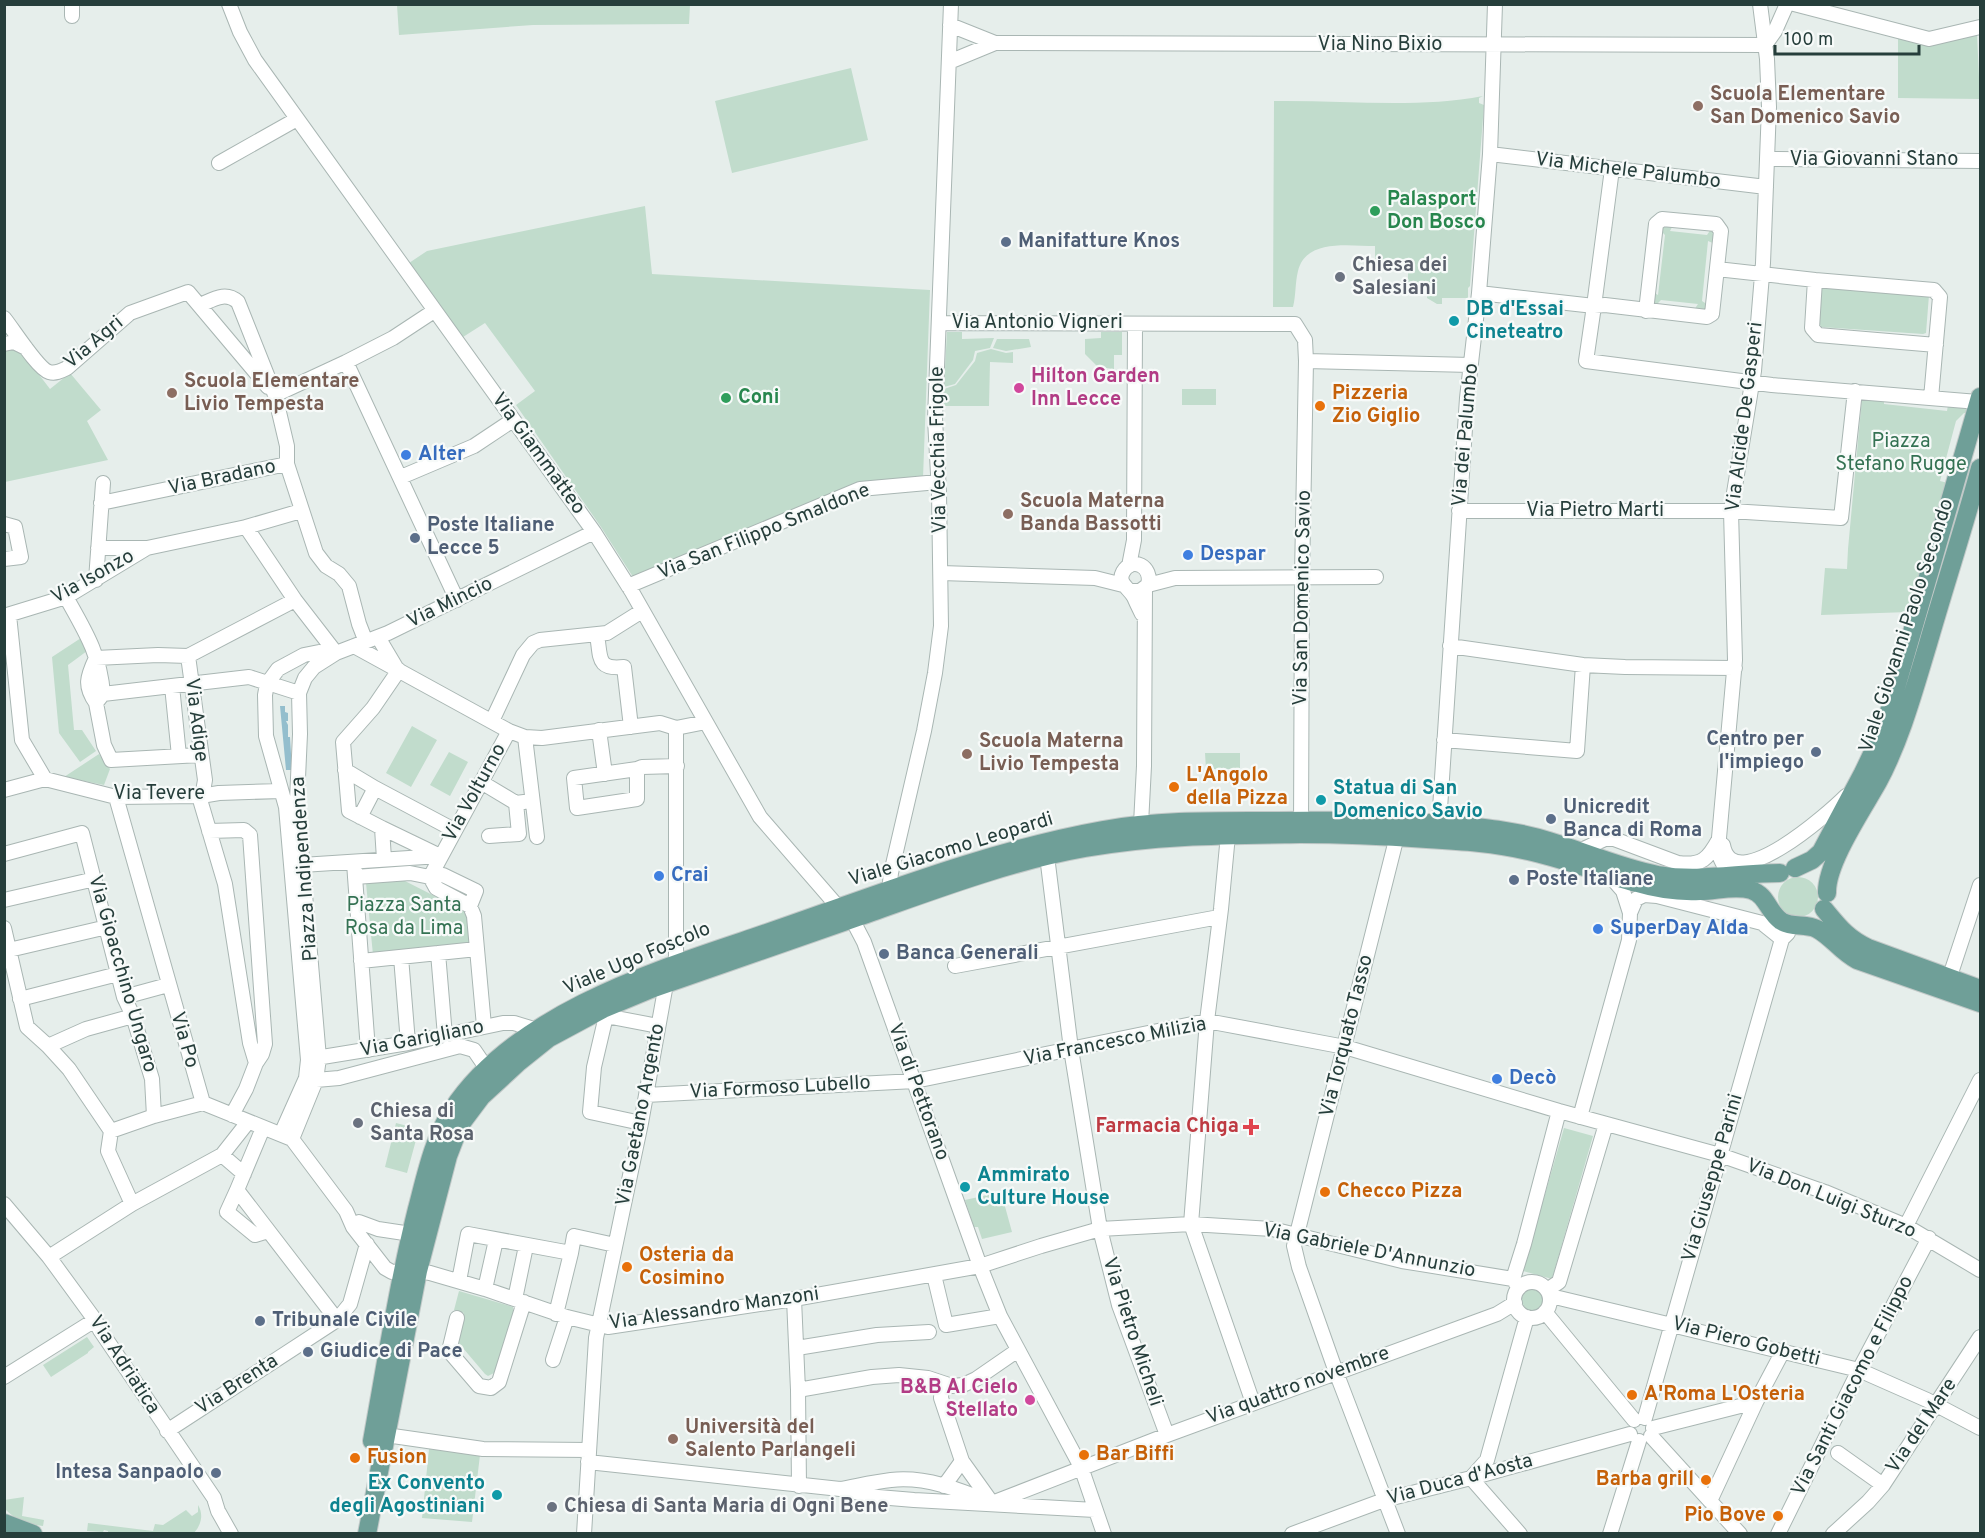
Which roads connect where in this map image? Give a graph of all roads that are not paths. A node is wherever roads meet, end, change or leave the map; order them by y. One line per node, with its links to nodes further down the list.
1 (229, 4): 13 (street, Via Giammatteo)
2 (951, 4): 7 (street, Via Vecchia Frigole)
3 (1495, 4): 11 (street, Via dei Palumbo)
4 (1760, 4): 10 (street, Via Alcide De Gasperi)
5 (1787, 4): 10 (street)
6 (1794, 4): 8 (street)
7 (950, 25): 9 (street, Via Nino Bixio); 12 (street, Via Vecchia Frigole)
8 (1980, 27)
9 (995, 43): 11 (street, Via Nino Bixio); 12 (street, Via Nino Bixio)
10 (1765, 45): 11 (street, Via Nino Bixio); 15 (street, Via Alcide De Gasperi)
11 (1493, 46): 14 (street, Via dei Palumbo)
12 (949, 62): 29 (street, Via Vecchia Frigole)
13 (297, 119): 17 (street); 26 (street, Via Giammatteo)
14 (1490, 154): 18 (street, Via Michele Palumbo); 23 (street, Via dei Palumbo)
15 (1767, 159): 16 (street, Via Giovanni Stano); 19 (street, Via Alcide De Gasperi)
16 (1980, 161)
17 (219, 163)
18 (1612, 169): 19 (street, Via Michele Palumbo); 25 (street)
19 (1766, 187): 21 (street, Via Alcide De Gasperi)
20 (1717, 269): 21 (street); 27 (street); 27 (street)
21 (1762, 275): 22 (street); 37 (street, Via Alcide De Gasperi)
22 (1815, 280): 32 (street); 32 (street)
23 (1479, 293): 25 (street); 36 (street, Via dei Palumbo)
24 (200, 304): 33 (street, Via Agri); 39 (street); 39 (street)
25 (1594, 306): 27 (street); 37 (street)
26 (434, 311): 35 (street); 42 (street, Via Giammatteo)
27 (1646, 311)
28 (4, 318): 33 (street, Via Agri)
29 (940, 323): 30 (street, Via Antonio Vigneri); 46 (street, Via Vecchia Frigole)
30 (1135, 324): 34 (street, Via Antonio Vigneri); 62 (street)
31 (4, 344): 33 (street)
32 (1936, 345): 40 (street)
33 (26, 348)
34 (1306, 361): 36 (street); 60 (street, Via San Domenico Savio)
35 (346, 362): 39 (street); 45 (street)
36 (1471, 365): 51 (street, Via dei Palumbo)
37 (1752, 382): 38 (street); 52 (street, Via Alcide De Gasperi)
38 (1856, 391): 40 (street); 52 (street, Via Pietro Marti)
39 (275, 395): 43 (street)
40 (1931, 398): 41 (street)
41 (1980, 401): 79 (main road, Viale Giovanni Paolo Secondo)
42 (513, 420): 45 (street); 55 (street, Via Giammatteo)
43 (287, 464): 49 (street, Via Bradano); 50 (street, Via Bradano)
44 (1980, 468): 48 (main road, Viale Giovanni Paolo Secondo)
45 (401, 477): 67 (street)
46 (938, 482): 59 (street, Via Vecchia Frigole); 64 (street, Via San Filippo Smaldone)
47 (103, 483): 49 (street)
48 (1976, 497): 79 (main road, Viale Giovanni Paolo Secondo)
49 (101, 502): 56 (street)
50 (301, 511): 54 (street, Via Isonzo); 71 (street, Via Bradano)
51 (1459, 511): 52 (street, Via Pietro Marti); 72 (street, Via dei Palumbo)
52 (1731, 511): 77 (street, Via Alcide De Gasperi)
53 (4, 524): 58 (street)
54 (246, 527): 57 (street, Via Isonzo); 66 (street)
55 (594, 532): 64 (street, Via Giammatteo); 67 (street, Via Mincio)
56 (98, 548): 57 (street, Via Isonzo); 63 (street)
57 (147, 548): 63 (street, Via Isonzo)
58 (4, 559)
59 (941, 573): 62 (street); 135 (street, Via Vecchia Frigole)
60 (1302, 577): 61 (street); 62 (street); 113 (street, Via San Domenico Savio)
61 (1376, 577)
62 (1136, 578): 110 (street)
63 (96, 580): 65 (street, Via Isonzo)
64 (628, 586): 68 (street, Via Giammatteo)
65 (66, 597): 69 (street, Via Isonzo); 75 (street)
66 (295, 600): 73 (street); 74 (street, Via Adige)
67 (457, 600): 71 (street, Via Mincio)
68 (642, 611): 70 (street); 86 (street, Via Giammatteo)
69 (7, 615): 99 (street)
70 (597, 635): 85 (street); 87 (street)
71 (366, 642): 73 (street, Via Mincio); 78 (street); 78 (street, Via Bradano)
72 (1450, 646): 76 (street); 92 (street, Via dei Palumbo)
73 (336, 653): 82 (street); 83 (street)
74 (188, 656): 75 (street); 80 (street, Via Adige)
75 (96, 658): 84 (street)
76 (1583, 665): 77 (street); 92 (street)
77 (1734, 669): 116 (street, Via Alcide De Gasperi)
78 (399, 670): 85 (street); 97 (street)
79 (1909, 678): 101 (main road, Viale Giovanni Paolo Secondo); 137 (main road, Viale Giovanni Paolo Secondo)
80 (191, 683): 81 (street); 82 (street); 93 (street, Via Adige)
81 (172, 686): 84 (street); 94 (street, Via Adige)
82 (266, 690): 83 (street); 104 (street, Piazza Indipendenza)
83 (295, 692): 127 (street, Piazza Indipendenza)
84 (100, 699): 94 (street)
85 (492, 721): 89 (street)
86 (706, 722): 88 (street); 140 (street, Via Giammatteo)
87 (631, 727): 88 (street); 90 (street)
88 (676, 728): 95 (street, Via Gaetano Argento)
89 (509, 730): 91 (street); 100 (street, Via Volturno)
90 (599, 730): 91 (street); 98 (street)
91 (525, 736): 107 (street)
92 (1444, 741): 111 (street, Via dei Palumbo)
93 (200, 755): 94 (street); 105 (street, Via Adige)
94 (179, 756)
95 (677, 766): 96 (street); 152 (street, Via Gaetano Argento)
96 (637, 769): 98 (street); 98 (street)
97 (345, 770): 102 (street); 109 (street)
98 (605, 774)
99 (45, 779): 103 (street, Via Tevere); 106 (street, Via Tevere)
100 (481, 783): 108 (street); 114 (street, Via Volturno)
101 (1857, 786): 116 (street); 128 (main road, Viale Giovanni Paolo Secondo)
102 (375, 788): 109 (street); 114 (street)
103 (4, 790)
104 (281, 791): 105 (street, Via Tevere); 174 (street, Piazza Indipendenza)
105 (201, 796): 106 (street, Via Tevere); 115 (street, Via Adige)
106 (116, 797): 157 (street, Via Po)
107 (532, 801): 108 (street); 120 (street)
108 (516, 803): 118 (street)
109 (360, 817): 112 (street)
110 (1141, 824): 113 (main road, Viale Giacomo Leopardi); 135 (main road, Viale Giacomo Leopardi)
111 (1439, 824): 113 (main road, Viale Giacomo Leopardi); 121 (main road, Viale Giacomo Leopardi)
112 (382, 828): 123 (street); 125 (street)
113 (1301, 828): 117 (main road, Viale Giacomo Leopardi); 119 (main road, Viale Giacomo Leopardi)
114 (454, 830): 123 (street, Via Volturno)
115 (209, 831): 175 (street, Via Adige); 175 (street)
116 (1721, 834): 121 (street); 130 (street, Via Alcide De Gasperi)
117 (1228, 835): 124 (main road, Viale Giacomo Leopardi); 141 (street)
118 (489, 836)
119 (1397, 836): 129 (main road, Viale Giacomo Leopardi); 171 (street, Via Torquato Tasso)
120 (537, 837)
121 (1579, 851): 130 (main road, Viale Giacomo Leopardi)
122 (4, 854): 133 (street, Via Gioacchino Ungaro)
123 (440, 856): 125 (street, Via Volturno); 132 (street, Via Volturno)
124 (1047, 856): 140 (main road, Viale Giacomo Leopardi); 146 (street, Via Pietro Micheli)
125 (384, 859): 126 (street, Via Volturno)
126 (354, 862): 127 (street, Via Volturno); 131 (street)
127 (302, 865): 174 (street, Piazza Indipendenza)
128 (1788, 871): 130 (main road, Viale Giacomo Leopardi); 137 (main road, Viale Giacomo Leopardi); 138 (main road)
129 (1606, 873): 138 (main road, Viale Giacomo Leopardi); 139 (street)
130 (1738, 876)
131 (355, 877): 132 (street); 151 (street)
132 (430, 877): 147 (street)
133 (95, 879): 136 (street); 143 (street, Via Gioacchino Ungaro)
134 (1980, 885): 155 (street)
135 (889, 891): 140 (main road, Viale Giacomo Leopardi)
136 (4, 900)
137 (1825, 901): 142 (main road); 155 (main road, Viale Giacomo Leopardi)
138 (1772, 910): 142 (main road, Viale Giacomo Leopardi)
139 (1630, 913): 145 (street); 185 (street)
140 (845, 914): 152 (main road, Viale Ugo Foscolo); 156 (main road, Viale Ugo Foscolo); 179 (street, Via di Pettorano)
141 (1219, 917): 146 (street); 164 (street)
142 (1802, 926): 145 (street); 161 (main road, Viale Giacomo Leopardi)
143 (107, 927): 148 (street); 154 (street, Via Gioacchino Ungaro)
144 (4, 928): 148 (street)
145 (1782, 939): 193 (street, Via Giuseppe Parini)
146 (1059, 947): 153 (street); 172 (street, Via Pietro Micheli)
147 (477, 949): 149 (street); 165 (street)
148 (9, 950): 160 (street)
149 (438, 952): 150 (street); 168 (street)
150 (401, 957): 151 (street); 169 (street)
151 (362, 961): 173 (street)
152 (676, 963): 156 (street, Via Gaetano Argento); 167 (main road, Viale Ugo Foscolo)
153 (955, 966)
154 (118, 974): 159 (street, Via Gioacchino Ungaro); 160 (street)
155 (1949, 979): 158 (main road, Viale Giacomo Leopardi)
156 (666, 984): 162 (main road, Viale Ugo Foscolo); 166 (street, Via Gaetano Argento)
157 (168, 985): 159 (street); 181 (street, Via Po)
158 (1980, 989)
159 (124, 997): 163 (street, Via Gioacchino Ungaro)
160 (20, 999): 170 (street)
161 (1980, 1003)
162 (604, 1012): 166 (street); 187 (street); 215 (main road, Viale Ugo Foscolo)
163 (134, 1016): 170 (street); 184 (street, Via Gioacchino Ungaro)
164 (1207, 1021): 171 (street, Via Francesco Milizia); 172 (street, Via Francesco Milizia); 200 (street)
165 (484, 1026): 167 (street, Via Garigliano); 168 (street, Via Garigliano)
166 (658, 1026): 180 (street, Via Gaetano Argento)
167 (537, 1030): 176 (main road, Viale Ugo Foscolo)
168 (445, 1036): 169 (street, Via Garigliano)
169 (408, 1043): 173 (street, Via Garigliano)
170 (48, 1046): 190 (street)
171 (1345, 1047): 182 (street, Via Francesco Milizia); 205 (street, Via Torquato Tasso)
172 (1071, 1048): 179 (street, Via Francesco Milizia); 202 (street, Via Pietro Micheli)
173 (369, 1050): 174 (street, Via Garigliano)
174 (313, 1059): 177 (street)
175 (256, 1063): 183 (street)
176 (487, 1069): 177 (street, Via Garigliano); 204 (main road, Viale Ugo Foscolo)
177 (311, 1079): 191 (street)
178 (1980, 1080): 201 (street)
179 (915, 1081): 180 (street, Via Formoso Lubello); 213 (street, Via di Pettorano)
180 (646, 1095): 187 (street, Via Gaetano Argento)
181 (203, 1103): 183 (street); 184 (street)
182 (1559, 1111): 185 (street, Via Francesco Milizia); 218 (street)
183 (232, 1115): 186 (street)
184 (154, 1116): 190 (street)
185 (1580, 1117): 188 (street, Via Don Luigi Sturzo)
186 (248, 1122): 189 (street); 192 (street)
187 (641, 1123): 209 (street, Via Gaetano Argento)
188 (1606, 1124): 193 (street, Via Don Luigi Sturzo); 220 (street)
189 (263, 1128): 191 (street); 194 (street)
190 (111, 1131): 197 (street)
191 (286, 1137): 198 (street)
192 (222, 1155): 194 (street); 197 (street)
193 (1720, 1155): 201 (street, Via Don Luigi Sturzo); 231 (street, Via Giuseppe Parini)
194 (244, 1174): 195 (street)
195 (237, 1190): 203 (street); 203 (street)
196 (4, 1204): 212 (street, Via Adriatica)
197 (132, 1204): 212 (street)
198 (346, 1211): 199 (street); 208 (street)
199 (359, 1222): 204 (street); 215 (street)
200 (1191, 1224): 202 (street, Via Gabriele D'Annunzio); 205 (street, Via Gabriele D'Annunzio); 245 (street)
201 (1906, 1226): 206 (street, Via Don Luigi Sturzo)
202 (1100, 1229): 213 (street, Via Gabriele D'Annunzio); 251 (street, Via Pietro Micheli)
203 (268, 1231): 230 (street)
204 (411, 1234): 215 (main road, Viale Ugo Foscolo)
205 (1297, 1236): 218 (street, Via Gabriele D'Annunzio); 240 (street, Via Torquato Tasso)
206 (1929, 1238): 214 (street, Via Don Luigi Sturzo); 239 (street, Via Santi Giacomo e Filippo)
207 (496, 1240): 210 (street); 217 (street); 219 (street)
208 (367, 1244): 215 (street); 230 (street)
209 (615, 1245): 211 (street); 232 (street, Via Gaetano Argento)
210 (526, 1246): 211 (street); 222 (street)
211 (571, 1253): 225 (street)
212 (49, 1257): 229 (street, Via Adriatica)
213 (980, 1266): 216 (street, Via Alessandro Manzoni); 226 (street, Via di Pettorano)
214 (1980, 1270)
215 (411, 1272): 217 (street, Via Alessandro Manzoni); 250 (main road, Viale Ugo Foscolo); 268 (main road, Viale Ugo Foscolo)
216 (934, 1275): 221 (street, Via Alessandro Manzoni); 226 (street)
217 (459, 1281): 219 (street, Via Alessandro Manzoni)
218 (1516, 1283): 220 (street); 223 (street)
219 (485, 1289): 222 (street, Via Alessandro Manzoni)
220 (1549, 1294): 224 (street); 231 (street, Via Piero Gobetti)
221 (794, 1299): 232 (street, Via Alessandro Manzoni); 235 (street)
222 (519, 1301): 225 (street, Via Alessandro Manzoni); 228 (street)
223 (1515, 1303): 227 (street); 240 (street, Via quattro novembre)
224 (1545, 1312): 227 (street); 248 (street)
225 (562, 1316): 232 (street, Via Alessandro Manzoni); 238 (street)
226 (1000, 1316): 236 (street, Via di Pettorano)
227 (1527, 1317): 256 (street)
228 (457, 1318)
229 (95, 1320): 241 (street); 249 (street, Via Adriatica)
230 (337, 1320): 249 (street, Via Brenta)
231 (1672, 1324): 237 (street, Via Piero Gobetti); 248 (street, Via Giuseppe Parini)
232 (599, 1326): 253 (street, Via Gaetano Argento)
233 (929, 1332): 235 (street)
234 (1980, 1337): 246 (street, Via del Mare)
235 (797, 1348): 243 (street)
236 (1018, 1350): 242 (street); 255 (street, Via di Pettorano)
237 (1783, 1351): 239 (street, Via Piero Gobetti); 244 (street)
238 (553, 1360)
239 (1859, 1370): 246 (street, Via Piero Gobetti); 276 (street, Via Santi Giacomo e Filippo)
240 (1336, 1372): 245 (street, Via quattro novembre); 261 (street, Via Torquato Tasso)
241 (4, 1377)
242 (942, 1384): 243 (street); 254 (street)
243 (798, 1390): 258 (street)
244 (1756, 1402): 248 (street, Via Duca d'Aosta); 262 (street)
245 (1253, 1403): 251 (street, Via quattro novembre)
246 (1936, 1405): 247 (street, Via Piero Gobetti); 257 (street, Via del Mare)
247 (1980, 1428)
248 (1642, 1429): 256 (street, Via Duca d'Aosta); 262 (street); 274 (street, Via Giuseppe Parini)
249 (167, 1431): 267 (street, Via Adriatica)
250 (386, 1435): 253 (street); 268 (main road, Viale Ugo Foscolo)
251 (1167, 1435): 255 (street, Via quattro novembre)
252 (1838, 1453): 257 (street)
253 (589, 1456): 258 (street); 269 (street, Via Gaetano Argento)
254 (962, 1461): 259 (street); 263 (street)
255 (1081, 1467): 263 (street, Via quattro novembre); 264 (street, Via di Pettorano)
256 (1471, 1478): 261 (street, Via Duca d'Aosta); 273 (street)
257 (1883, 1485): 277 (street, Via del Mare)
258 (799, 1486): 260 (street)
259 (944, 1486): 260 (street); 263 (street)
260 (840, 1489): 263 (street)
261 (1384, 1500): 271 (street, Via Duca d'Aosta); 272 (street, Via Torquato Tasso)
262 (1710, 1501): 275 (street)
263 (992, 1503): 264 (street)
264 (1095, 1510): 270 (street, Via di Pettorano)
265 (4, 1523): 266 (main road)
266 (33, 1533)
267 (231, 1533)
268 (360, 1533)
269 (584, 1533)
270 (1104, 1533)
271 (1292, 1533)
272 (1398, 1533)
273 (1520, 1533)
274 (1610, 1533)
275 (1740, 1533)
276 (1778, 1533)
277 (1833, 1533)

